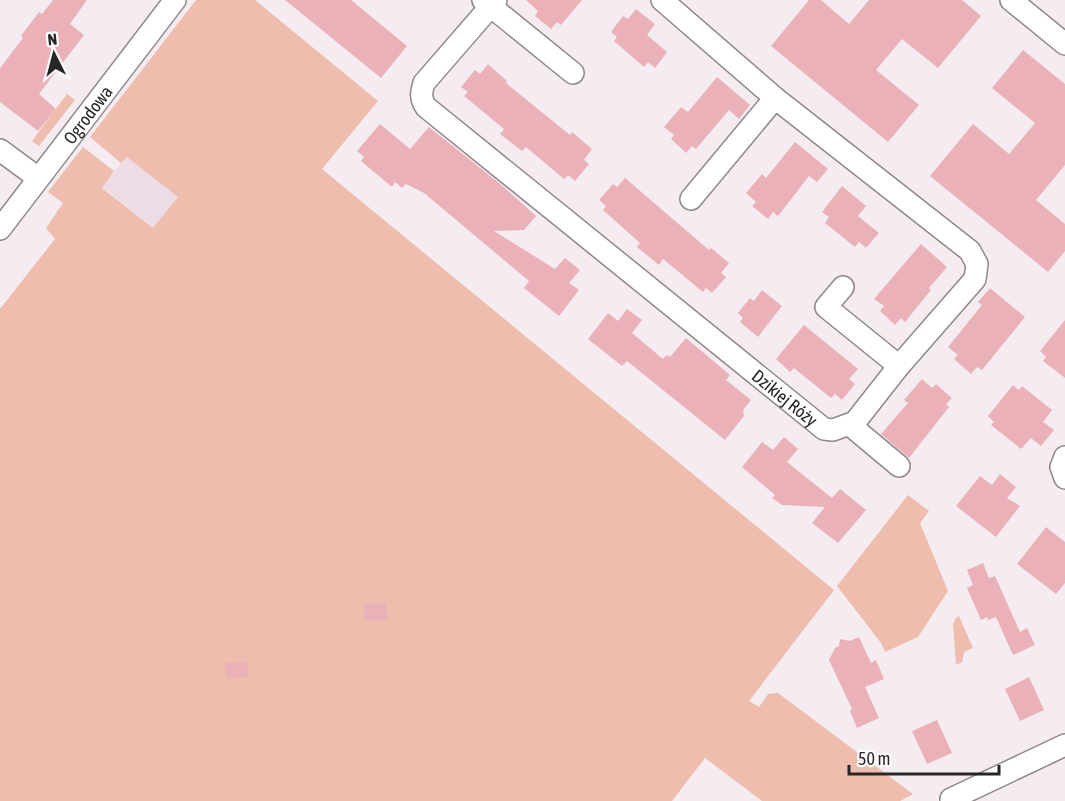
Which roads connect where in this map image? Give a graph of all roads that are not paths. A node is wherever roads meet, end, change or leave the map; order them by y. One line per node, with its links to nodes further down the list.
1 (175, 0): 9 (street, Ogrodowa)
2 (662, 0): 7 (street)
3 (1011, 0): 5 (street)
4 (490, 2): 6 (street); 14 (street, Dzikiej Róży)
5 (1065, 44)
6 (573, 73)
7 (775, 98): 10 (street); 13 (street)
8 (0, 150): 9 (street)
9 (39, 178): 11 (street, Ogrodowa)
10 (691, 200)
11 (0, 229)
12 (843, 287): 13 (street)
13 (899, 366): 14 (street)
14 (850, 425): 16 (street)
15 (1065, 457): 17 (street)
16 (899, 466)
17 (1065, 478)
18 (1065, 745): 19 (street)
19 (950, 800)

